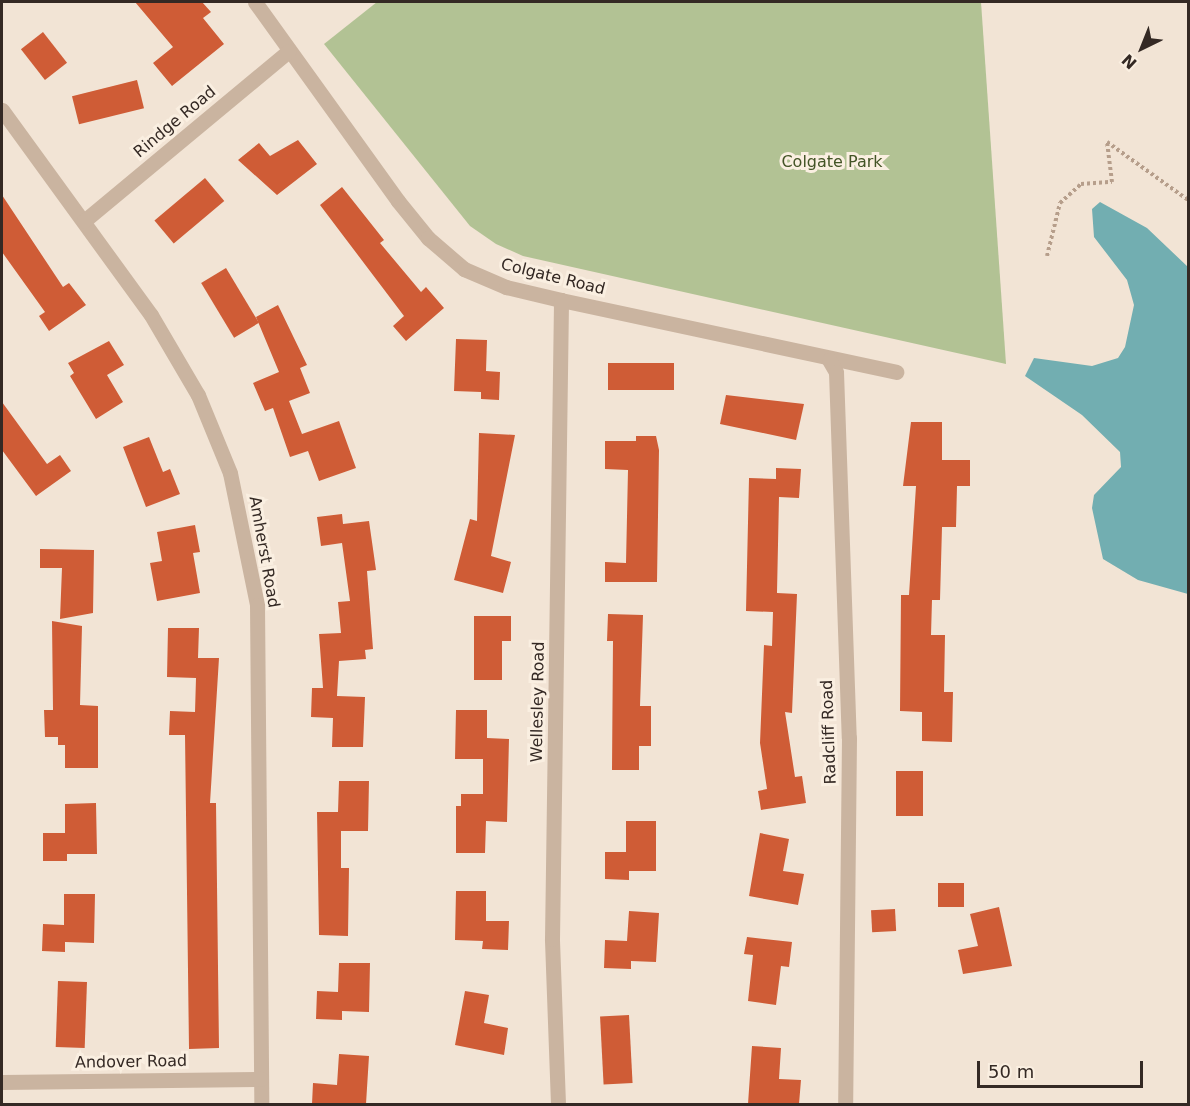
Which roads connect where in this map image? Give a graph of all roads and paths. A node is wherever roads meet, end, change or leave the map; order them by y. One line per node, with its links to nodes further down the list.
1 (255, 2): 2 (street, Colgate Road)
2 (289, 51): 5 (street, Rindge Road); 7 (street, Colgate Road)
3 (2, 110): 5 (street, Amherst Road)
4 (1188, 200): 6 (path)
5 (84, 221): 10 (street, Amherst Road)
6 (1047, 256)
7 (561, 300): 8 (street, Colgate Road); 13 (street, Wellesley Road)
8 (829, 360): 9 (street, Colgate Road); 14 (street, Radcliff Road)
9 (896, 372)
10 (261, 1079): 11 (street, Andover Road); 12 (street, Amherst Road)
11 (2, 1082)
12 (261, 1104)
13 (558, 1104)
14 (845, 1104)

